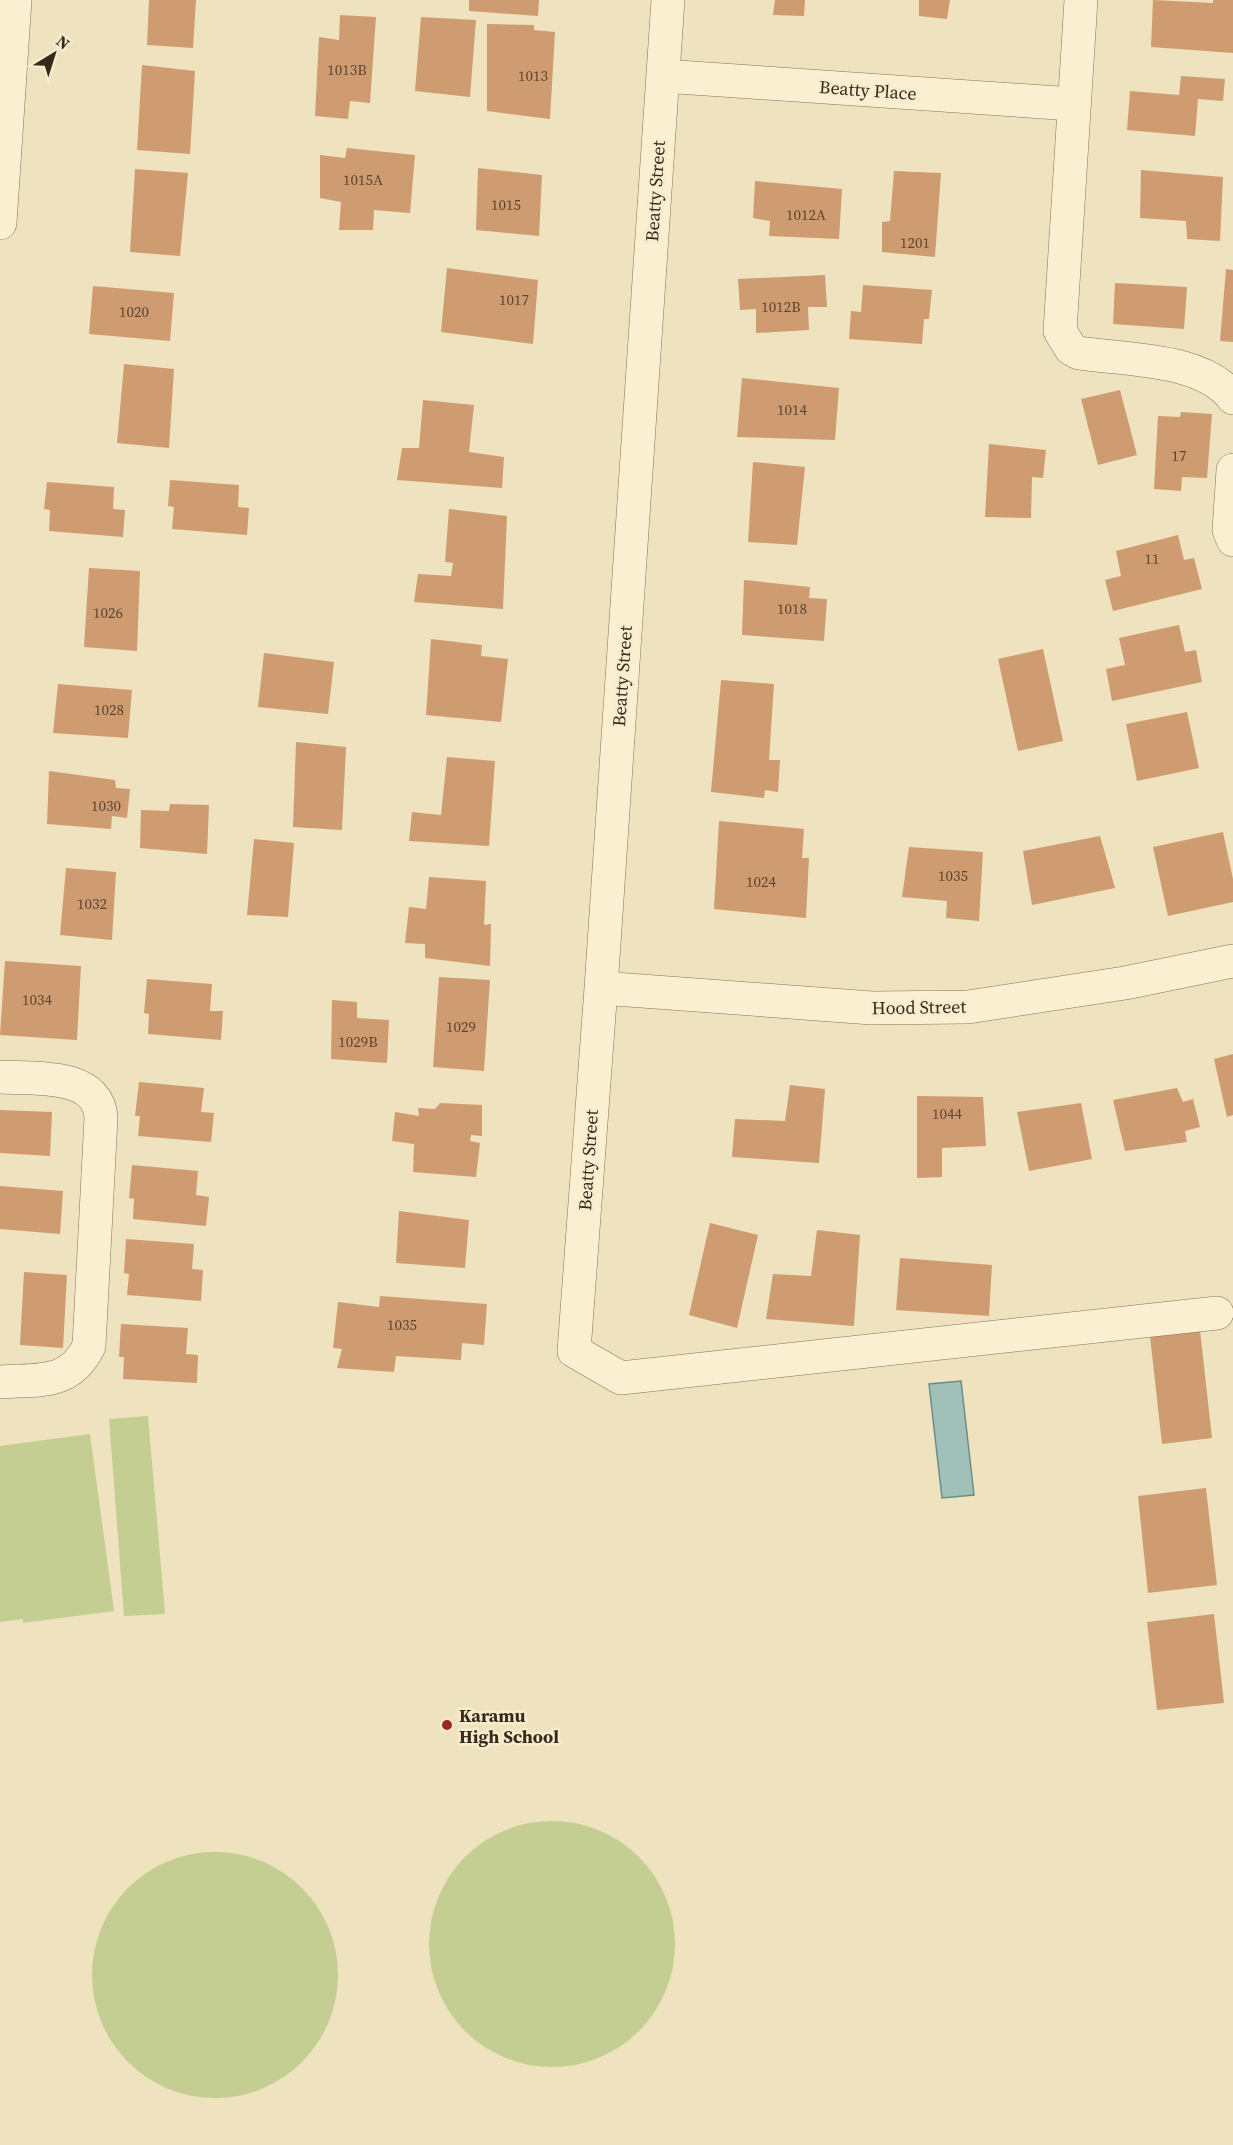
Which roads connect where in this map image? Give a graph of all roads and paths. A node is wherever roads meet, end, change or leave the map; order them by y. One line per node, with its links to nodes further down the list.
1 (15, 0): 6 (street)
2 (668, 0): 4 (street, Beatty Street)
3 (1081, 0): 5 (street)
4 (663, 76): 5 (street, Beatty Place); 11 (street, Beatty Street)
5 (1072, 104): 7 (street)
6 (0, 223)
7 (1233, 398)
8 (1233, 470): 9 (street)
9 (1233, 540)
10 (1233, 961): 11 (street, Hood Street)
11 (601, 988): 13 (street, Beatty Street)
12 (0, 1077): 14 (street)
13 (1217, 1314)
14 (0, 1382)

